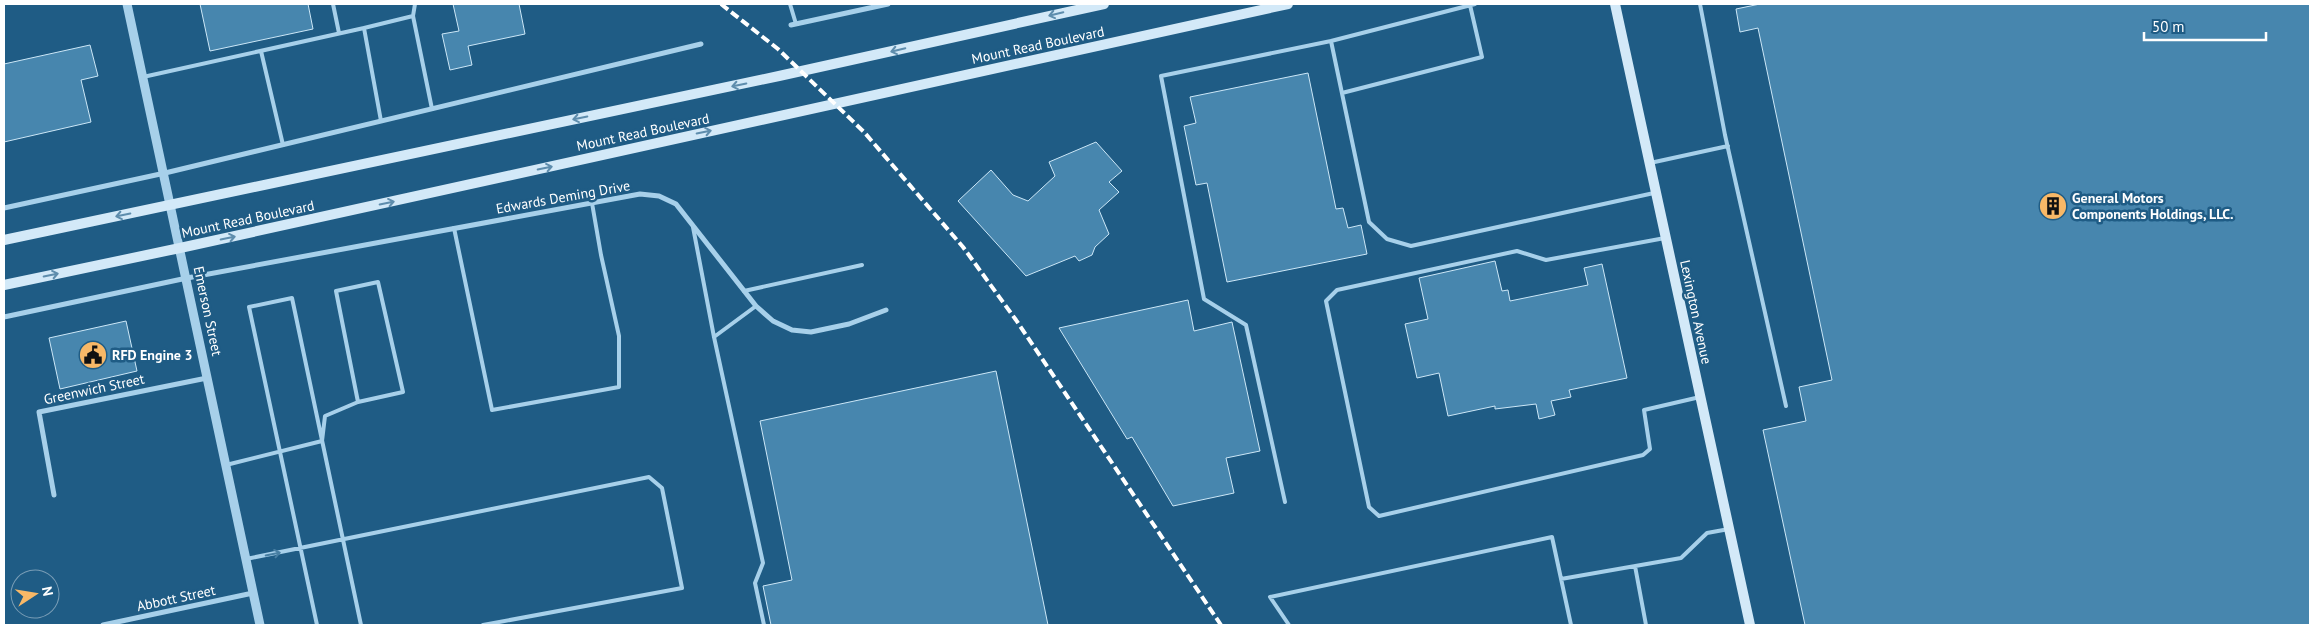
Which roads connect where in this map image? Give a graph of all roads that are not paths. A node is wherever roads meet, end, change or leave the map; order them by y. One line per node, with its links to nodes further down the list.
1 (127, 4): 18 (street, Emerson Street)
2 (333, 4): 14 (lane)
3 (415, 4): 11 (lane)
4 (790, 4): 12 (lane)
5 (888, 4): 12 (street)
6 (1104, 4): 28 (main road, Mount Read Boulevard, one-way to 28)
7 (1288, 4): 34 (main road, Mount Read Boulevard, one-way to 7)
8 (1472, 4): 15 (lane); 19 (lane)
9 (1615, 4): 24 (main road, Lexington Avenue)
10 (1700, 4): 23 (lane)
11 (413, 16): 13 (lane); 20 (lane)
12 (794, 24)
13 (364, 28): 14 (lane); 21 (lane)
14 (339, 33): 17 (lane)
15 (1331, 41): 19 (lane); 51 (lane)
16 (701, 44): 20 (street)
17 (261, 51): 18 (lane); 22 (lane)
18 (143, 77): 25 (street, Emerson Street)
19 (1342, 93): 26 (lane)
20 (432, 109): 21 (street)
21 (381, 121): 22 (street)
22 (283, 145): 25 (street)
23 (1728, 146): 24 (lane); 46 (lane)
24 (1650, 163): 26 (main road, Lexington Avenue)
25 (165, 173): 28 (street, Emerson Street); 29 (street)
26 (1656, 193): 32 (main road, Lexington Avenue)
27 (592, 203): 30 (street, Edwards Deming Drive); 31 (street, Edwards Deming Drive); 31 (lane)
28 (171, 205): 33 (main road, Mount Read Boulevard, one-way to 33); 34 (street, Emerson Street)
29 (4, 208)
30 (692, 223): 38 (street, Edwards Deming Drive); 42 (lane)
31 (454, 228): 36 (street, Edwards Deming Drive)
32 (1666, 238): 44 (main road, Lexington Avenue); 44 (lane)
33 (4, 240)
34 (180, 248): 36 (street, Emerson Street); 37 (main road, Mount Read Boulevard, one-way to 34)
35 (862, 265): 38 (lane)
36 (187, 278): 41 (street); 43 (street, Emerson Street)
37 (4, 285)
38 (744, 291): 39 (street, Edwards Deming Drive)
39 (756, 306): 40 (street, Edwards Deming Drive); 42 (lane)
40 (886, 310)
41 (4, 317)
42 (714, 337): 64 (lane)
43 (208, 378): 49 (street, Emerson Street); 50 (street, Greenwich Street)
44 (1700, 397): 52 (main road, Lexington Avenue)
45 (358, 402): 45 (lane); 47 (lane)
46 (1786, 406)
47 (322, 441): 48 (lane); 48 (lane); 53 (lane)
48 (280, 453): 49 (lane); 54 (lane)
49 (226, 465): 55 (street, Emerson Street)
50 (54, 495)
51 (1285, 502)
52 (1729, 529): 56 (lane); 68 (main road, Lexington Avenue)
53 (344, 540): 54 (lane); 62 (lane); 63 (lane)
54 (300, 549): 55 (lane, one-way to 54); 61 (lane)
55 (246, 559): 58 (street, Emerson Street)
56 (1635, 566): 57 (lane); 67 (lane)
57 (1561, 579): 65 (lane); 66 (lane)
58 (253, 594): 59 (street, Abbott Street); 60 (street, Emerson Street)
59 (103, 625)
60 (260, 625)
61 (317, 625)
62 (361, 625)
63 (483, 625)
64 (764, 625)
65 (1289, 625)
66 (1571, 625)
67 (1646, 625)
68 (1750, 625)

